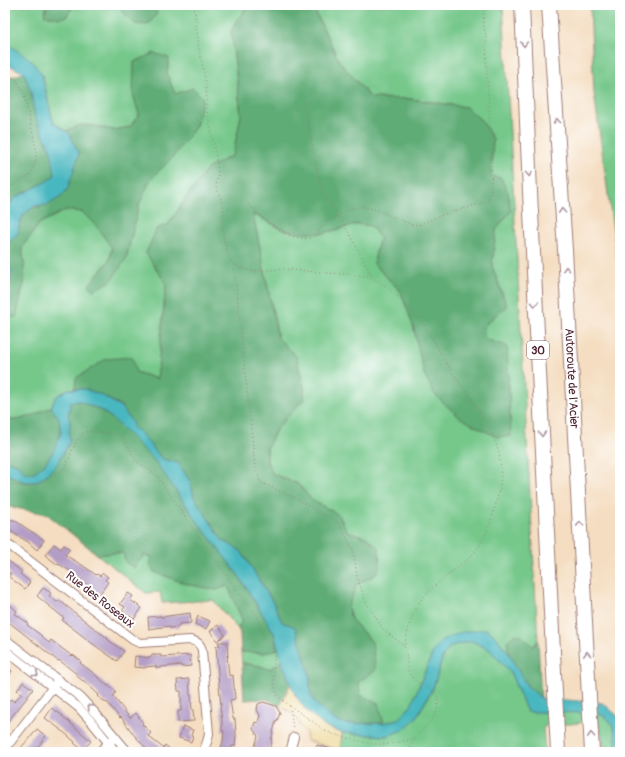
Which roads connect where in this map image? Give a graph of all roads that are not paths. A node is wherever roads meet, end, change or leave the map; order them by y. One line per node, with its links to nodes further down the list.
1 (522, 5): 17 (highway, 30, one-way to 17)
2 (551, 5): 18 (highway, Autoroute de l'Acier, one-way to 2)
3 (5, 545): 15 (street, Rue des Roseaux)
4 (5, 639): 6 (street)
5 (5, 650): 7 (street, one-way to 7)
6 (58, 680): 7 (street); 8 (street, one-way to 6)
7 (53, 687): 10 (street); 11 (street)
8 (115, 737): 10 (street); 14 (street)
9 (294, 737): 16 (street)
10 (108, 743): 12 (street); 13 (street)
11 (5, 748)
12 (99, 752)
13 (116, 752)
14 (128, 752)
15 (204, 752)
16 (290, 752)
17 (558, 752)
18 (592, 752)

